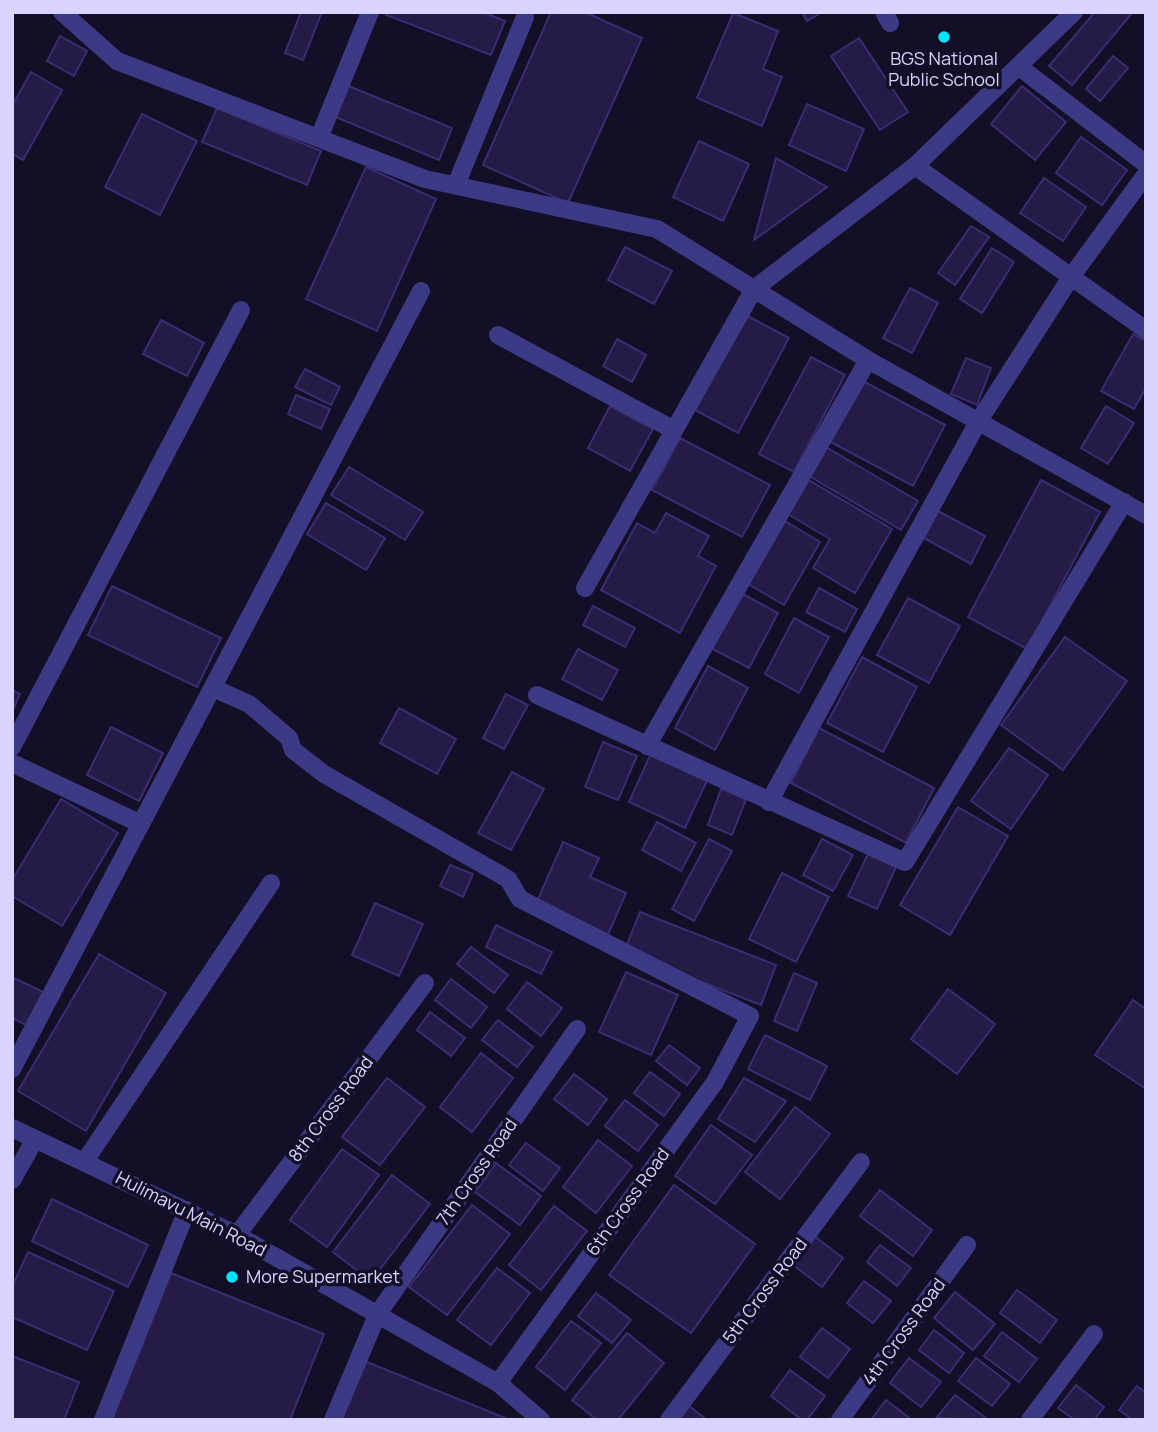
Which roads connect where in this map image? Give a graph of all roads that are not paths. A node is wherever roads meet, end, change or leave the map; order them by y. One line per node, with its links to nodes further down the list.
1 (61, 12): 6 (street)
2 (370, 12): 6 (street)
3 (1074, 12): 5 (street)
4 (525, 17): 10 (street)
5 (1018, 66): 7 (street); 8 (street)
6 (319, 138): 10 (street)
7 (1146, 164)
8 (915, 166): 11 (street); 12 (street)
9 (1146, 174): 11 (street)
10 (456, 185): 12 (street)
11 (1071, 277): 15 (street); 18 (street)
12 (754, 289): 17 (street); 19 (street)
13 (421, 291): 23 (street)
14 (241, 310): 26 (street)
15 (1146, 330)
16 (498, 335): 19 (street)
17 (868, 360): 18 (street); 25 (street)
18 (978, 422): 20 (street); 28 (street)
19 (674, 430): 22 (street)
20 (1124, 502): 21 (street); 28 (street)
21 (1146, 515)
22 (585, 588)
23 (213, 688): 29 (street); 44 (street, 6th Cross Road)
24 (537, 695): 25 (street)
25 (647, 746): 28 (street)
26 (12, 747)
27 (12, 763): 29 (street)
28 (768, 802)
29 (141, 824): 33 (street)
30 (271, 883): 36 (street)
31 (425, 983): 40 (street, 8th Cross Road)
32 (577, 1029): 42 (street, 7th Cross Road)
33 (12, 1069)
34 (12, 1128): 35 (street, Hulimavu Main Road)
35 (35, 1139): 36 (street, Hulimavu Main Road); 38 (street)
36 (85, 1161): 39 (street, Hulimavu Main Road)
37 (861, 1162): 48 (street, 5th Cross Road)
38 (12, 1180)
39 (187, 1210): 40 (street, Hulimavu Main Road); 45 (street)
40 (237, 1235): 42 (street, Hulimavu Main Road)
41 (967, 1245): 49 (street, 4th Cross Road)
42 (377, 1315): 44 (street, Hulimavu Main Road); 46 (street, 7th Cross Road)
43 (1094, 1334): 50 (street)
44 (498, 1383): 47 (street, Hulimavu Main Road)
45 (103, 1420)
46 (333, 1420)
47 (541, 1420)
48 (669, 1420)
49 (840, 1420)
50 (1030, 1420)

